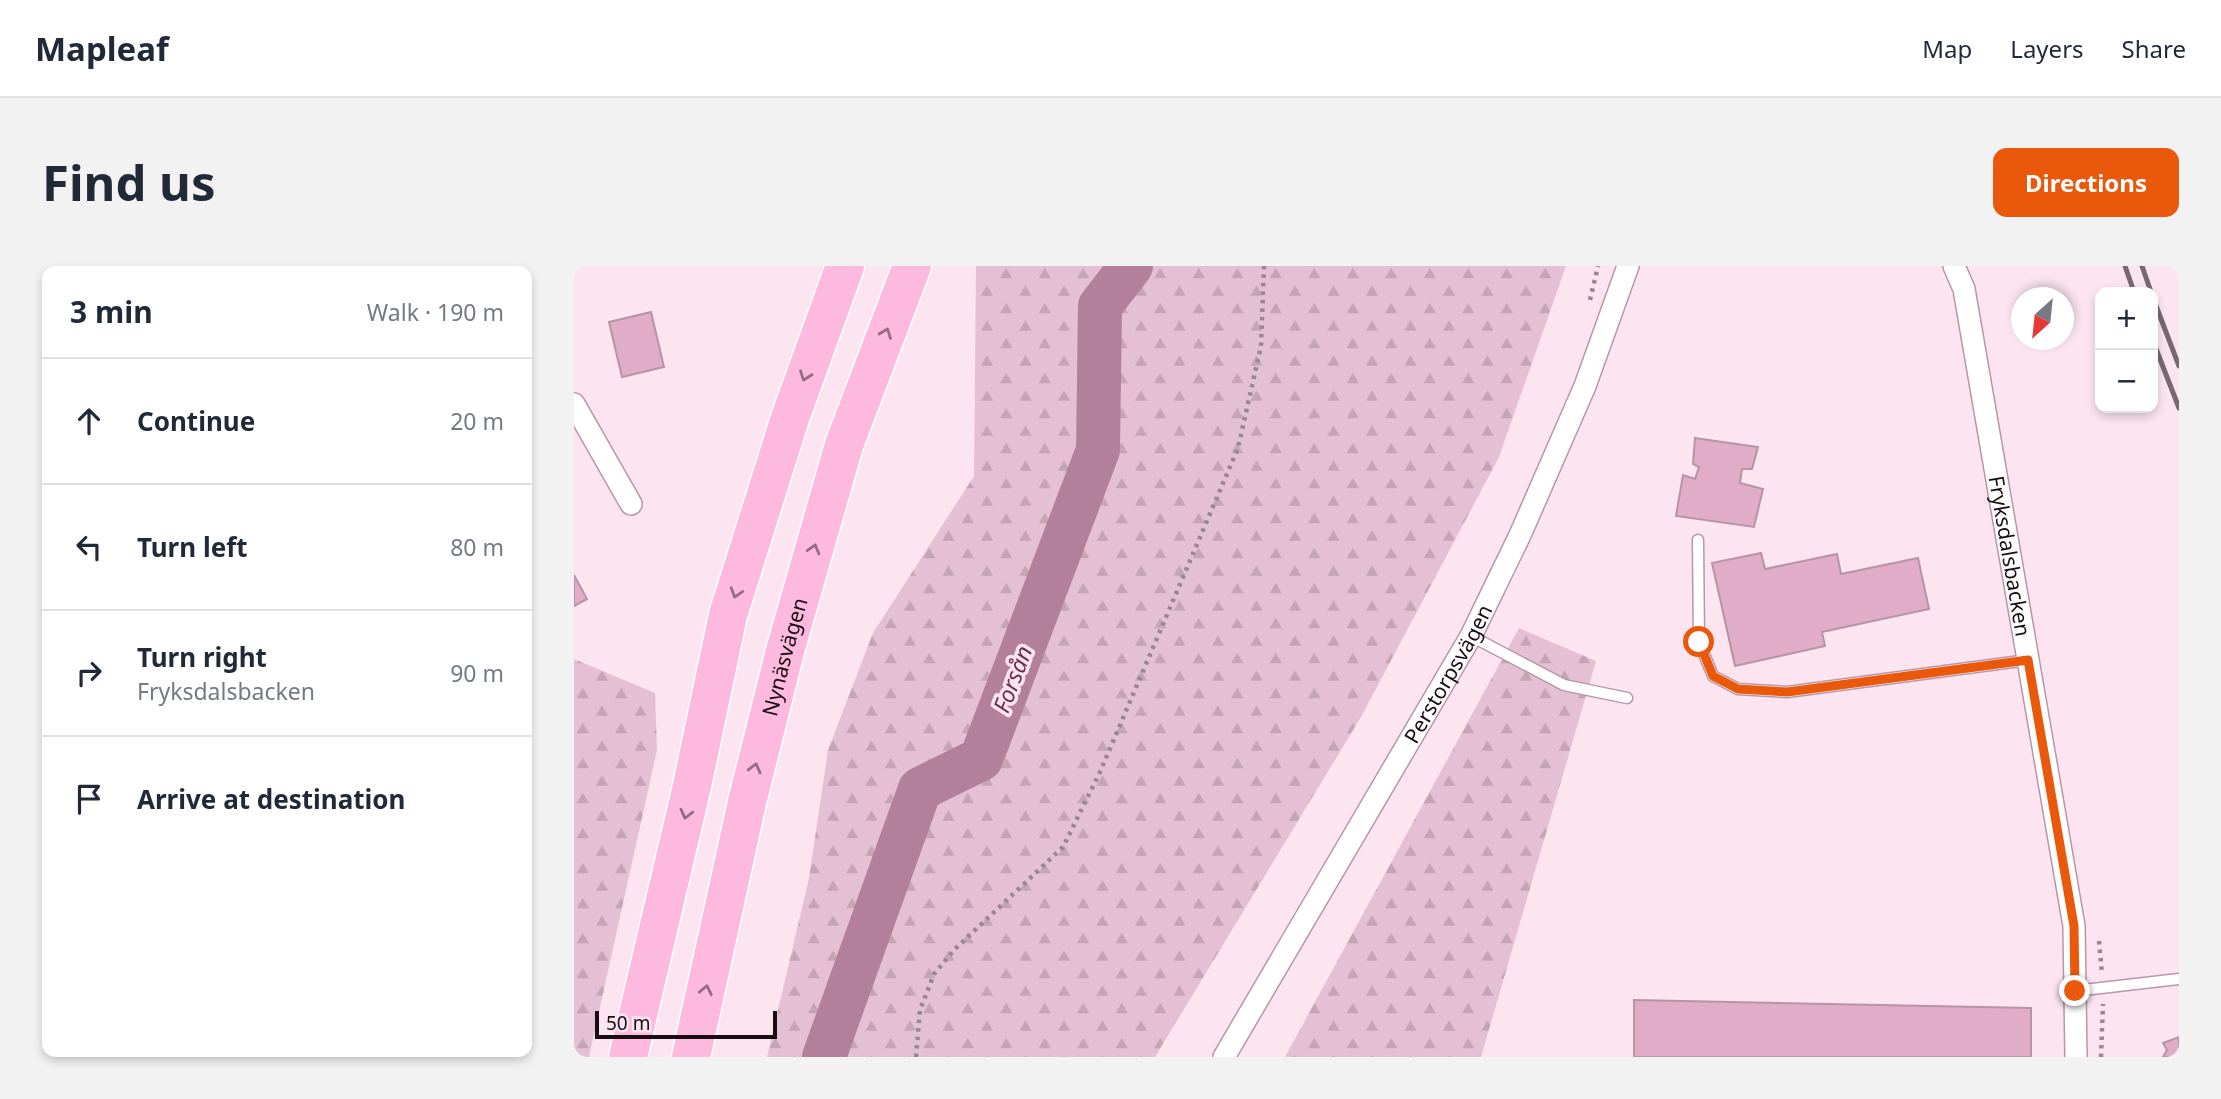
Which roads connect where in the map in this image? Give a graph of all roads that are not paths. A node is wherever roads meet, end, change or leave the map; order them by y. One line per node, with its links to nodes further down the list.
1 (845, 266): 13 (highway, one-way to 13)
2 (912, 266): 14 (highway, Nynäsvägen, one-way to 2)
3 (1628, 266): 8 (street, Perstorpsvägen)
4 (1954, 266): 9 (street, Fryksdalsbacken)
5 (574, 404): 6 (street)
6 (631, 503)
7 (1698, 540): 9 (lane)
8 (1471, 636): 10 (lane); 15 (street, Perstorpsvägen)
9 (2028, 660): 12 (street, Fryksdalsbacken)
10 (1627, 698)
11 (2179, 979): 12 (lane)
12 (2075, 991): 16 (street, Fryksdalsbacken)
13 (628, 1057)
14 (691, 1057)
15 (1224, 1057)
16 (2076, 1057)

